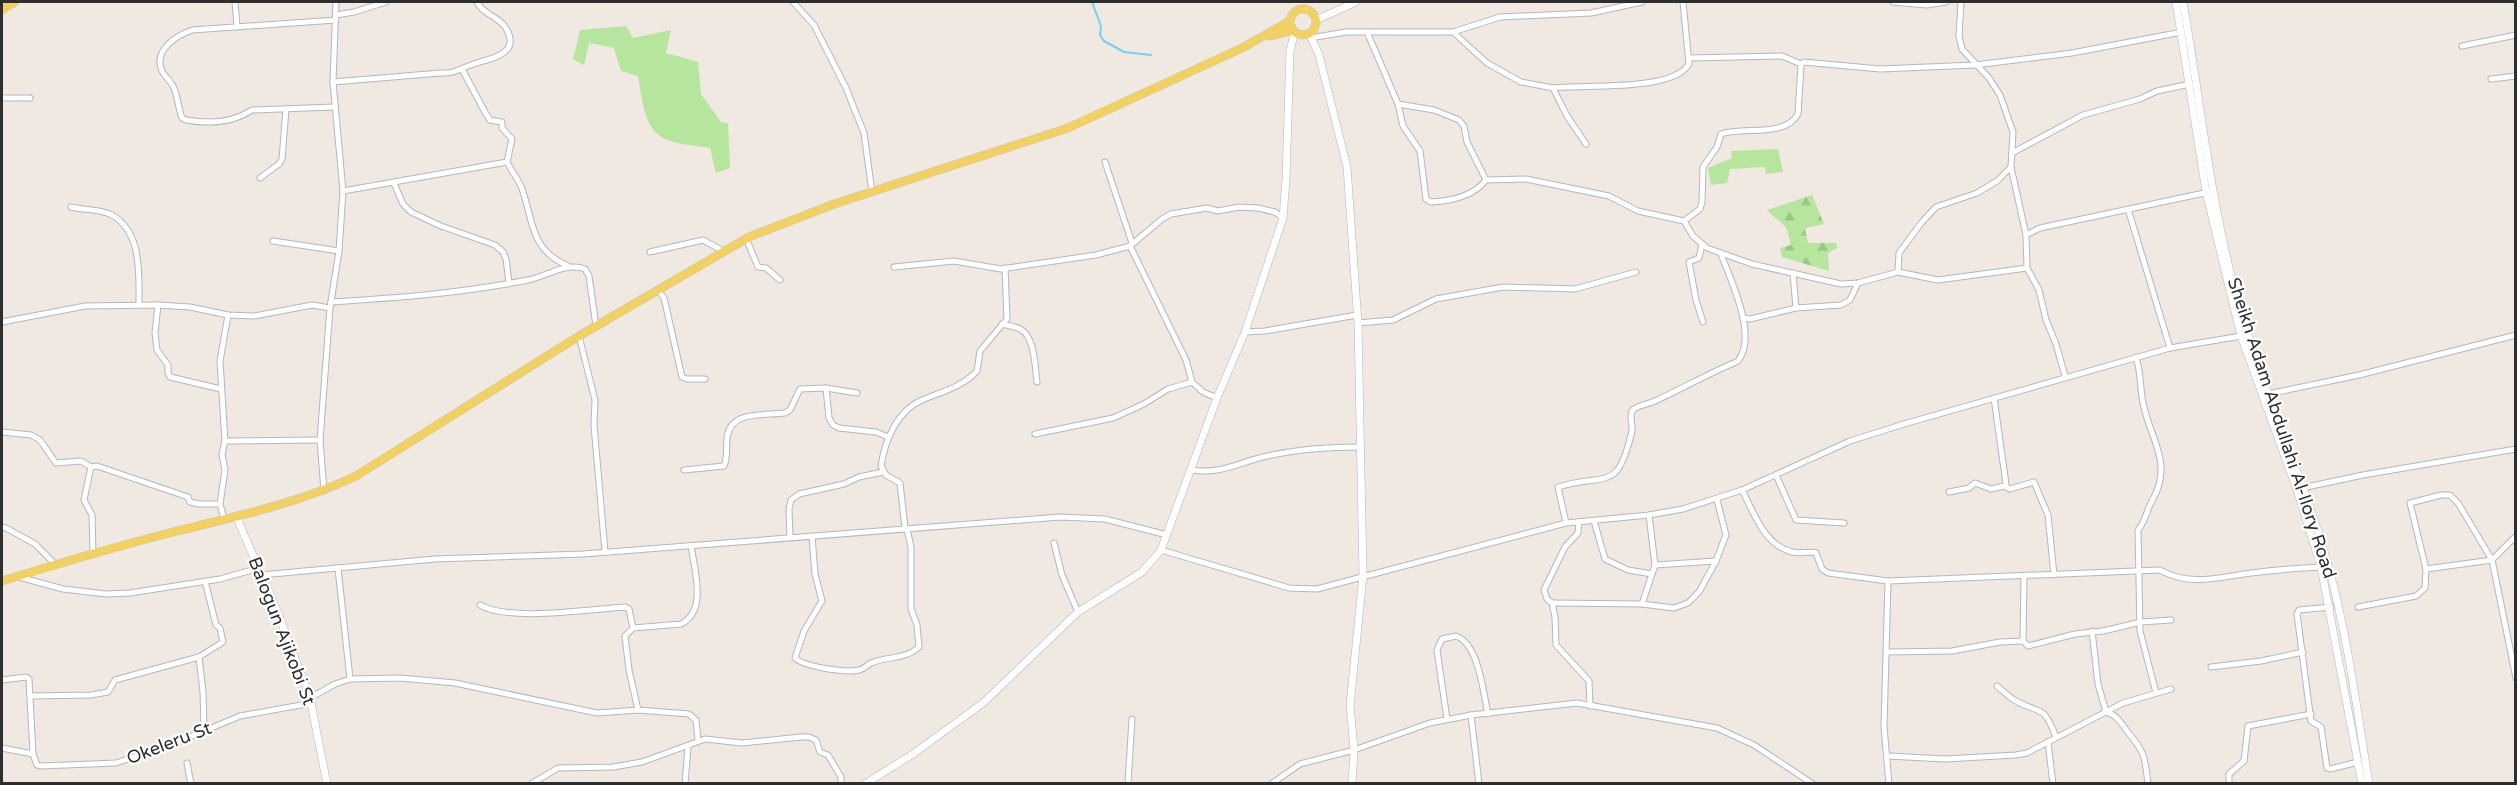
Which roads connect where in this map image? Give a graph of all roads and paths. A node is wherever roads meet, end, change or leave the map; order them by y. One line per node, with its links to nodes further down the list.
1 (15, 2): 16 (main road)
2 (234, 2): 19 (street)
3 (336, 2): 17 (street)
4 (386, 2): 17 (street)
5 (477, 2): 30 (street)
6 (793, 2): 50 (street)
7 (1356, 2): 18 (street)
8 (1642, 2): 22 (street)
9 (1683, 2): 27 (street)
10 (1893, 2): 11 (street)
11 (1946, 2)
12 (1960, 2): 29 (street)
13 (2176, 2): 23 (street, Sheikh Adam Abdullahi Al-Ilory Road)
14 (2183, 2): 51 (street, Sheikh Adam Abdullahi Al-Ilory Road)
15 (1298, 5): 18 (main road); 20 (main road)
16 (2, 8)
17 (336, 18): 19 (street); 33 (street)
18 (1316, 20): 24 (main road)
19 (237, 27): 40 (street)
20 (1293, 28): 24 (main road); 50 (main road); 54 (street)
21 (1367, 32): 22 (street); 24 (street); 38 (street)
22 (1453, 32): 35 (street)
23 (2182, 32): 29 (street); 34 (street, Sheikh Adam Abdullahi Al-Ilory Road)
24 (1310, 35): 81 (street)
25 (2516, 35): 26 (street)
26 (2462, 46)
27 (1689, 58): 28 (street); 35 (street)
28 (1801, 64): 29 (street); 55 (street)
29 (1975, 65): 42 (street)
30 (462, 69): 33 (street); 43 (street)
31 (2516, 76): 32 (street)
32 (2491, 79)
33 (333, 82): 39 (street)
34 (2190, 84): 42 (street); 51 (street, Sheikh Adam Abdullahi Al-Ilory Road)
35 (1552, 88): 41 (street)
36 (2, 98): 37 (street)
37 (30, 98)
38 (1398, 104): 47 (street); 47 (street)
39 (334, 107): 40 (street); 49 (street)
40 (286, 109): 46 (street)
41 (1586, 144)
42 (2012, 153): 45 (street)
43 (507, 162): 48 (street); 65 (street)
44 (1105, 162): 60 (street)
45 (2011, 167): 56 (street); 70 (street)
46 (260, 178)
47 (1486, 180): 55 (street)
48 (394, 183): 49 (street); 73 (street)
49 (343, 191): 61 (street)
50 (872, 192): 57 (main road)
51 (2210, 192): 53 (street); 91 (street, Sheikh Adam Abdullahi Al-Ilory Road); 101 (street, Sheikh Adam Abdullahi Al-Ilory Road)
52 (71, 207): 76 (street)
53 (2128, 209): 56 (street); 92 (street)
54 (1283, 218): 60 (street); 88 (street)
55 (1684, 221): 59 (street)
56 (2026, 235): 68 (street)
57 (746, 238): 62 (main road); 72 (street)
58 (273, 241): 61 (street)
59 (1702, 244): 64 (street); 84 (street)
60 (1131, 245): 67 (street); 97 (street)
61 (339, 251): 78 (street)
62 (723, 251): 63 (street); 75 (main road)
63 (650, 252)
64 (1721, 253): 71 (street); 82 (street)
65 (568, 266): 73 (street); 87 (street)
66 (894, 267): 67 (street)
67 (1005, 268): 86 (street)
68 (2027, 268): 70 (street); 94 (street)
69 (1636, 272): 85 (street)
70 (1898, 272): 74 (street)
71 (1793, 273): 74 (street); 79 (street)
72 (780, 280)
73 (509, 283): 78 (street)
74 (1858, 283): 79 (street)
75 (658, 290): 87 (main road); 95 (street)
76 (139, 304): 77 (street); 83 (street)
77 (158, 305): 80 (street); 99 (street)
78 (330, 305): 80 (street); 107 (street)
79 (1796, 308): 82 (street)
80 (228, 315): 99 (street)
81 (1357, 315): 85 (street); 88 (street)
82 (1743, 318): 128 (street)
83 (2, 322)
84 (1703, 322)
85 (1358, 323): 109 (street)
86 (1002, 324): 96 (street); 106 (street)
87 (596, 326): 90 (main road)
88 (1245, 332): 102 (street)
89 (2516, 335): 101 (street)
90 (579, 336): 119 (main road); 139 (street)
91 (2241, 336): 92 (street); 145 (street, Sheikh Adam Abdullahi Al-Ilory Road)
92 (2170, 348): 93 (street)
93 (2136, 357): 94 (street); 148 (street)
94 (2065, 376): 103 (street)
95 (705, 379)
96 (1037, 382)
97 (1192, 382): 102 (street); 105 (street)
98 (826, 388): 100 (street); 106 (street); 113 (street)
99 (221, 390): 108 (street)
100 (857, 393)
101 (2268, 394): 117 (street, Sheikh Adam Abdullahi Al-Ilory Road)
102 (1217, 398): 112 (street)
103 (1994, 398): 115 (street); 116 (street)
104 (2, 432): 111 (street)
105 (1035, 434)
106 (888, 437): 114 (street)
107 (320, 440): 108 (street); 119 (street)
108 (225, 441): 122 (street)
109 (1361, 447): 112 (street); 153 (street)
110 (2516, 449): 117 (street)
111 (91, 467): 122 (street); 140 (street)
112 (1191, 470): 132 (street)
113 (684, 471)
114 (884, 472): 131 (street); 135 (street)
115 (1776, 475): 118 (street); 129 (street)
116 (2004, 486): 120 (street); 151 (street)
117 (2302, 488): 216 (street, Sheikh Adam Abdullahi Al-Ilory Road)
118 (1742, 490): 121 (street); 157 (street)
119 (324, 491): 124 (main road)
120 (1949, 492)
121 (1717, 500): 123 (street); 142 (street)
122 (220, 504): 125 (street)
123 (1649, 515): 126 (street); 144 (street)
124 (236, 516): 125 (main road); 149 (street, Balogun Ajikobi St)
125 (224, 519): 140 (main road)
126 (1594, 521): 127 (street); 150 (street)
127 (1579, 522): 128 (street); 158 (street)
128 (1566, 523): 153 (street)
129 (1844, 523)
130 (2, 528): 143 (street)
131 (906, 528): 132 (street); 133 (street); 133 (street)
132 (1167, 535): 138 (street)
133 (812, 536): 135 (street)
134 (2516, 536): 141 (street)
135 (790, 537): 137 (street)
136 (1054, 543): 163 (street)
137 (691, 545): 139 (street); 166 (street)
138 (1161, 550): 153 (street); 163 (street)
139 (605, 552): 146 (street)
140 (93, 553): 143 (main road)
141 (2492, 560): 147 (street); 147 (street); 173 (street)
142 (1716, 561): 144 (street); 159 (street)
143 (55, 564): 152 (main road)
144 (1654, 565): 150 (street)
145 (2321, 567): 148 (street); 161 (street, Sheikh Adam Abdullahi Al-Ilory Road)
146 (338, 568): 149 (street); 174 (street)
147 (2426, 569): 162 (street)
148 (2140, 570): 151 (street); 165 (street)
149 (260, 572): 156 (street); 180 (street, Balogun Ajikobi St)
150 (1652, 574): 159 (street)
151 (2054, 575): 154 (street)
152 (17, 576): 155 (main road); 156 (street)
153 (1363, 576): 195 (street)
154 (2024, 577): 157 (street); 168 (street)
155 (2, 581)
156 (205, 581): 171 (street)
157 (1888, 581): 169 (street)
158 (1552, 603): 159 (street); 181 (street)
159 (1642, 604)
160 (480, 605): 166 (street)
161 (2331, 607): 170 (street); 198 (street, Sheikh Adam Abdullahi Al-Ilory Road)
162 (2358, 607)
163 (1078, 612): 205 (street)
164 (2171, 620): 165 (street)
165 (2141, 622): 167 (street); 178 (street)
166 (633, 628): 182 (street)
167 (2092, 631): 168 (street); 183 (street)
168 (2023, 640): 169 (street)
169 (1887, 652): 197 (street)
170 (2304, 652): 172 (street); 185 (street)
171 (199, 657): 179 (street); 189 (street)
172 (2211, 667)
173 (2516, 678)
174 (350, 679): 180 (street, Okeleru St); 182 (street)
175 (2, 680): 179 (street)
176 (1997, 686): 190 (street)
177 (2171, 689): 178 (street)
178 (2156, 693): 183 (street)
179 (32, 696): 196 (street)
180 (311, 701): 189 (street, Okeleru St); 201 (street, Balogun Ajikobi St)
181 (1590, 706): 184 (street); 210 (street)
182 (638, 710): 191 (street)
183 (2106, 712): 190 (street); 213 (street)
184 (1488, 714): 186 (street); 188 (street)
185 (2311, 714): 198 (street); 214 (street)
186 (1472, 715): 188 (street); 209 (street)
187 (1132, 719): 206 (street)
188 (1447, 719): 195 (street)
189 (204, 729): 196 (street, Okeleru St)
190 (2056, 736): 192 (street)
191 (698, 741): 193 (street); 204 (street)
192 (2048, 742): 197 (street); 212 (street)
193 (688, 747): 202 (street); 203 (street)
194 (2, 748): 196 (street)
195 (1354, 750): 207 (street); 208 (street)
196 (33, 754)
197 (1888, 756): 211 (street)
198 (2358, 762): 215 (street, Sheikh Adam Abdullahi Al-Ilory Road)
199 (187, 763): 200 (street)
200 (191, 783)
201 (327, 783)
202 (531, 783)
203 (685, 783)
204 (841, 783)
205 (865, 783)
206 (1128, 783)
207 (1271, 783)
208 (1352, 783)
209 (1479, 783)
210 (1813, 783)
211 (1889, 783)
212 (2054, 783)
213 (2148, 783)
214 (2229, 783)
215 (2362, 783)
216 (2369, 783)

